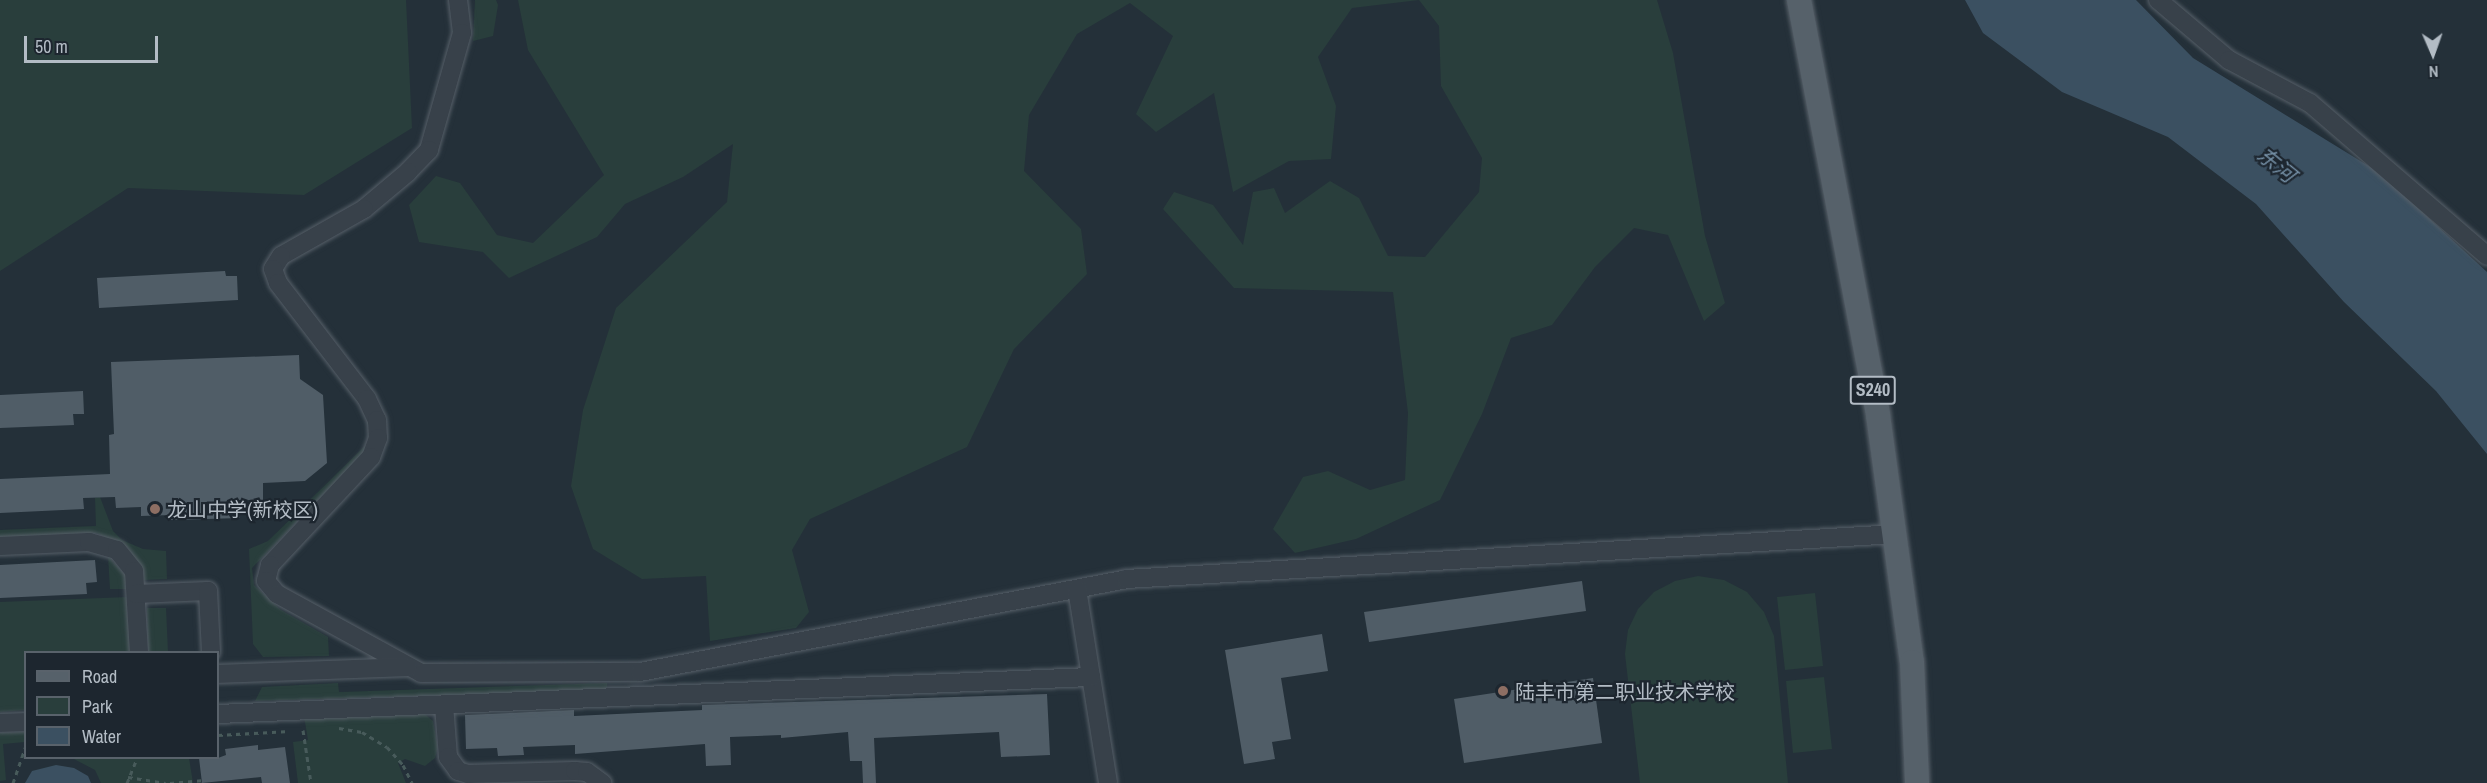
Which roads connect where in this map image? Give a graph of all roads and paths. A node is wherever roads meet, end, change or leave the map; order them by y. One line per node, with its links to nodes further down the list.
1 (458, 0): 11 (street)
2 (1799, 0): 5 (main road, S240)
3 (2158, 0): 4 (street)
4 (2487, 256)
5 (1896, 534): 7 (street); 33 (main road, S240)
6 (0, 546): 8 (street)
7 (1077, 589): 11 (street); 13 (street)
8 (136, 594): 9 (street); 10 (street)
9 (139, 651)
10 (211, 651)
11 (409, 666): 12 (street)
12 (219, 674)
13 (1091, 677): 14 (street); 32 (street)
14 (444, 705): 15 (street); 31 (street)
15 (219, 714)
16 (24, 722): 17 (street)
17 (0, 723)
18 (331, 728): 30 (path)
19 (313, 729): 20 (path)
20 (303, 730): 21 (path); 29 (path)
21 (219, 735)
22 (24, 752): 26 (path)
23 (137, 759): 24 (path)
24 (128, 777): 27 (path); 28 (path)
25 (202, 780): 28 (path)
26 (13, 783)
27 (128, 783)
28 (168, 783)
29 (311, 783)
30 (412, 783)
31 (602, 783)
32 (1108, 783)
33 (1917, 783)

